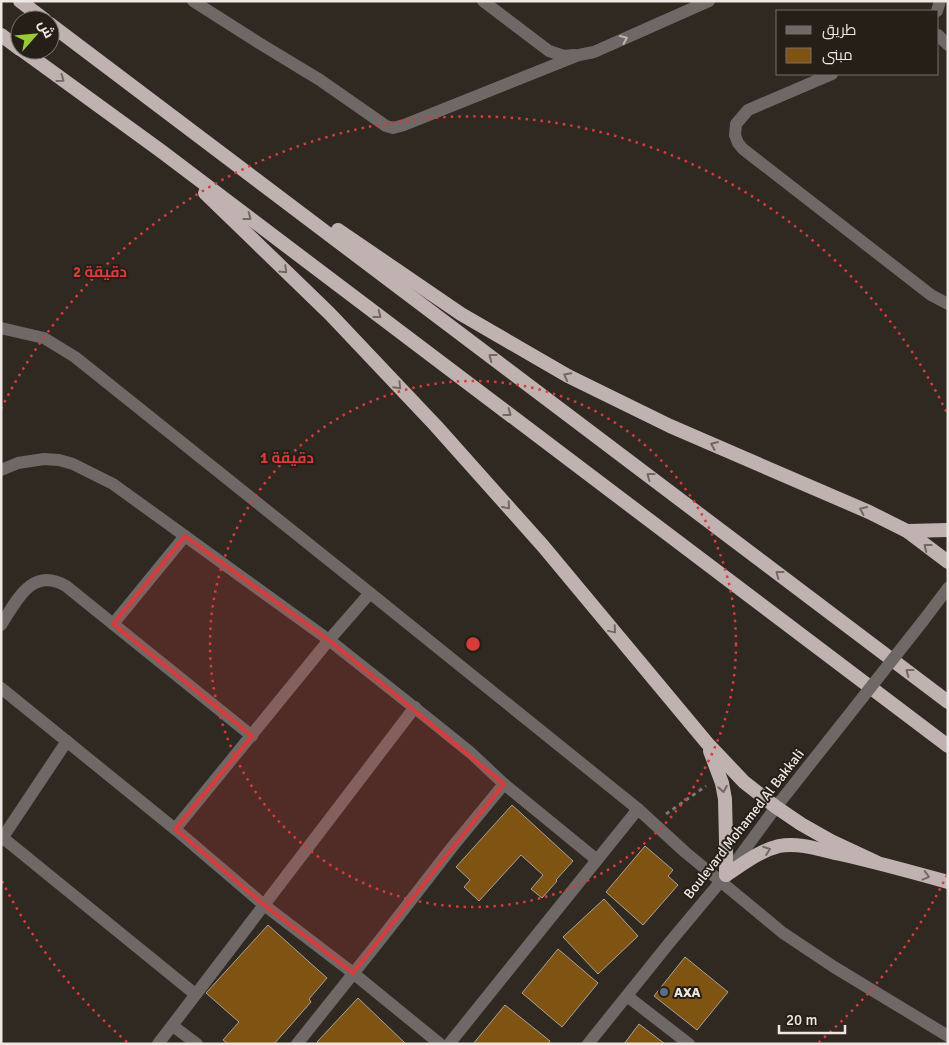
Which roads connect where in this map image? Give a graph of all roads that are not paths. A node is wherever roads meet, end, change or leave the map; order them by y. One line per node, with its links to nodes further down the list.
1 (20, 1): 5 (highway)
2 (193, 1): 9 (street)
3 (483, 1): 9 (street)
4 (710, 1): 9 (street, one-way to 4)
5 (32, 10)
6 (60, 32): 12 (highway)
7 (939, 36): 8 (street)
8 (948, 45)
9 (579, 56)
10 (36, 60): 13 (highway, one-way to 13)
11 (830, 75): 14 (street)
12 (188, 128): 18 (highway, one-way to 12); 27 (highway, one-way to 12)
13 (161, 151): 31 (highway, one-way to 31); 32 (highway, one-way to 32)
14 (948, 304)
15 (1, 328): 22 (street)
16 (1, 470): 19 (street)
17 (948, 530): 18 (highway)
18 (907, 531): 20 (highway, one-way to 18)
19 (185, 536): 23 (street); 25 (street)
20 (948, 562)
21 (948, 588): 34 (street, Boulevard Mohamed Al Bakkali, bridge)
22 (370, 593): 25 (street); 35 (street)
23 (113, 624): 24 (street); 29 (street)
24 (1, 625)
25 (329, 640): 28 (street); 29 (street)
26 (1, 688): 30 (street)
27 (948, 702)
28 (415, 708): 33 (street); 42 (street)
29 (252, 736): 36 (street)
30 (67, 741): 36 (street); 37 (street)
31 (707, 743): 34 (highway); 40 (highway, one-way to 40)
32 (948, 746)
33 (504, 784): 38 (street); 43 (street)
34 (776, 807): 39 (highway); 40 (street, Boulevard Mohamed Al Bakkali)
35 (638, 809): 38 (street); 40 (street)
36 (176, 830): 42 (street)
37 (2, 839): 44 (street)
38 (597, 860): 52 (street)
39 (876, 862): 40 (highway, one-way to 39); 41 (highway, one-way to 41)
40 (723, 878): 45 (street, Boulevard Mohamed Al Bakkali); 47 (street)
41 (948, 882)
42 (264, 905): 43 (street); 44 (street)
43 (353, 973): 50 (street); 51 (street)
44 (195, 994): 46 (street)
45 (627, 996): 53 (street, Boulevard Mohamed Al Bakkali); 54 (street)
46 (173, 1026): 48 (street); 49 (street)
47 (948, 1036)
48 (158, 1044)
49 (197, 1044)
50 (297, 1044)
51 (440, 1044)
52 (449, 1044)
53 (588, 1044)
54 (689, 1044)

